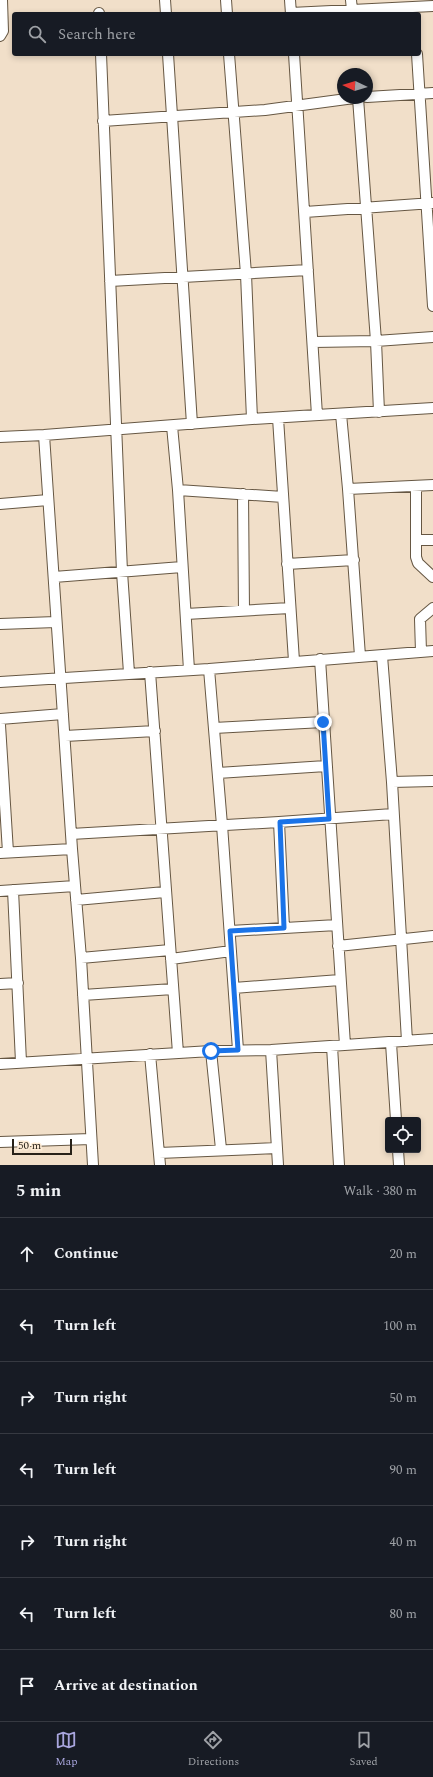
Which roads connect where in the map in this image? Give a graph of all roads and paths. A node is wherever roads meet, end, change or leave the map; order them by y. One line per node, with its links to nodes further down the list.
1 (2, 0): 12 (street)
2 (165, 0): 8 (street)
3 (226, 0): 9 (street)
4 (290, 0): 10 (street)
5 (351, 5): 7 (street); 11 (street)
6 (433, 6): 7 (street)
7 (413, 7)
8 (166, 12)
9 (227, 12)
10 (291, 12)
11 (304, 12)
12 (0, 36)
13 (101, 56): 26 (street)
14 (168, 56): 25 (street)
15 (229, 56): 24 (street)
16 (294, 56): 23 (street)
17 (417, 56): 19 (street)
18 (433, 93): 19 (street)
19 (420, 94): 20 (street); 27 (street)
20 (373, 97)
21 (337, 100): 23 (street)
22 (358, 104): 28 (street)
23 (297, 105): 24 (street); 29 (street)
24 (233, 111): 25 (street); 31 (street)
25 (171, 116): 26 (street); 32 (street)
26 (103, 121): 33 (street)
27 (430, 203): 28 (street); 34 (street)
28 (367, 208): 29 (street); 36 (street)
29 (305, 212): 30 (street)
30 (308, 270): 31 (street); 37 (street)
31 (246, 274): 32 (street); 43 (street)
32 (184, 277): 33 (street); 44 (street)
33 (110, 281): 46 (street)
34 (433, 306)
35 (433, 337): 36 (street)
36 (376, 341): 37 (street); 39 (street)
37 (313, 342): 41 (street)
38 (433, 408): 39 (street)
39 (379, 412): 40 (street)
40 (341, 414): 41 (street); 51 (street)
41 (317, 415): 42 (street)
42 (278, 418): 43 (street); 54 (street)
43 (252, 419): 44 (street)
44 (192, 424): 45 (street)
45 (172, 426): 46 (street); 52 (street)
46 (118, 430): 47 (street); 62 (street)
47 (44, 435): 48 (street); 55 (street)
48 (0, 437)
49 (433, 485): 50 (street)
50 (416, 486): 51 (street); 57 (street)
51 (348, 489): 59 (street)
52 (178, 490): 53 (street); 61 (street)
53 (243, 494): 54 (street); 67 (street)
54 (283, 497): 60 (street)
55 (48, 500): 56 (street); 63 (street)
56 (0, 504)
57 (416, 540): 58 (street); 64 (street)
58 (433, 540)
59 (354, 560): 60 (street); 73 (street)
60 (287, 564): 65 (street)
61 (182, 567): 62 (street); 68 (street)
62 (122, 572): 63 (street); 80 (street)
63 (54, 577): 69 (street)
64 (433, 577)
65 (290, 608): 67 (street); 76 (street)
66 (433, 608): 71 (street)
67 (244, 611): 68 (street)
68 (186, 614): 78 (street)
69 (56, 622): 70 (street); 81 (street)
70 (0, 624)
71 (421, 652): 72 (street); 74 (street)
72 (433, 652)
73 (360, 656): 74 (street); 75 (street)
74 (382, 656): 93 (street)
75 (320, 659): 76 (street); 85 (street)
76 (294, 661): 77 (street)
77 (210, 669): 78 (street); 87 (street)
78 (189, 670): 79 (street)
79 (150, 672): 80 (street); 88 (street)
80 (129, 673): 81 (street)
81 (60, 679): 82 (street); 83 (street)
82 (0, 682)
83 (63, 714): 84 (street); 89 (street)
84 (0, 719)
85 (323, 722): 87 (street); 90 (street)
86 (0, 725): 94 (street)
87 (214, 728): 91 (street)
88 (155, 731): 89 (street); 99 (street)
89 (65, 736): 100 (street)
90 (326, 766): 91 (street); 96 (street)
91 (218, 773): 98 (street)
92 (433, 781): 93 (street)
93 (392, 782): 95 (street)
94 (2, 787): 102 (street)
95 (393, 814): 96 (street); 112 (street)
96 (329, 819): 97 (street); 108 (street)
97 (280, 822): 98 (street); 109 (street)
98 (222, 826): 99 (street); 110 (street)
99 (162, 829): 100 (street); 106 (street)
100 (71, 834): 101 (street)
101 (72, 849): 102 (street); 103 (street)
102 (4, 852)
103 (75, 886): 104 (street); 107 (street)
104 (13, 890): 105 (street); 118 (street)
105 (0, 891)
106 (165, 892): 107 (street); 115 (street)
107 (76, 900): 116 (street)
108 (337, 925): 109 (street); 113 (street)
109 (284, 928): 110 (street)
110 (230, 931): 114 (street)
111 (433, 936): 112 (street)
112 (400, 939): 113 (street); 124 (street)
113 (338, 946): 117 (street)
114 (231, 951): 115 (street); 120 (street)
115 (170, 954): 116 (street); 121 (street)
116 (82, 958): 122 (street)
117 (340, 980): 120 (street); 126 (street)
118 (18, 983): 119 (street); 134 (street)
119 (0, 984)
120 (234, 988): 128 (street)
121 (173, 989): 122 (street); 131 (street)
122 (83, 995): 133 (street)
123 (433, 1039): 124 (street)
124 (406, 1041): 125 (street)
125 (392, 1043): 126 (street); 136 (street)
126 (345, 1045): 127 (street)
127 (332, 1046): 129 (street); 146 (street)
128 (238, 1050): 129 (street); 130 (street)
129 (271, 1050): 139 (street)
130 (211, 1051): 131 (street); 140 (street)
131 (178, 1053): 132 (street)
132 (150, 1054): 133 (street); 141 (street)
133 (86, 1058): 134 (street); 137 (street)
134 (21, 1062): 135 (street)
135 (0, 1064)
136 (396, 1117)
137 (91, 1139): 138 (street); 143 (street)
138 (0, 1142)
139 (277, 1148): 140 (street); 145 (street)
140 (221, 1149): 141 (street)
141 (159, 1153): 144 (street)
142 (398, 1153): 147 (street)
143 (93, 1165)
144 (160, 1165)
145 (278, 1165)
146 (339, 1165)
147 (399, 1165)

